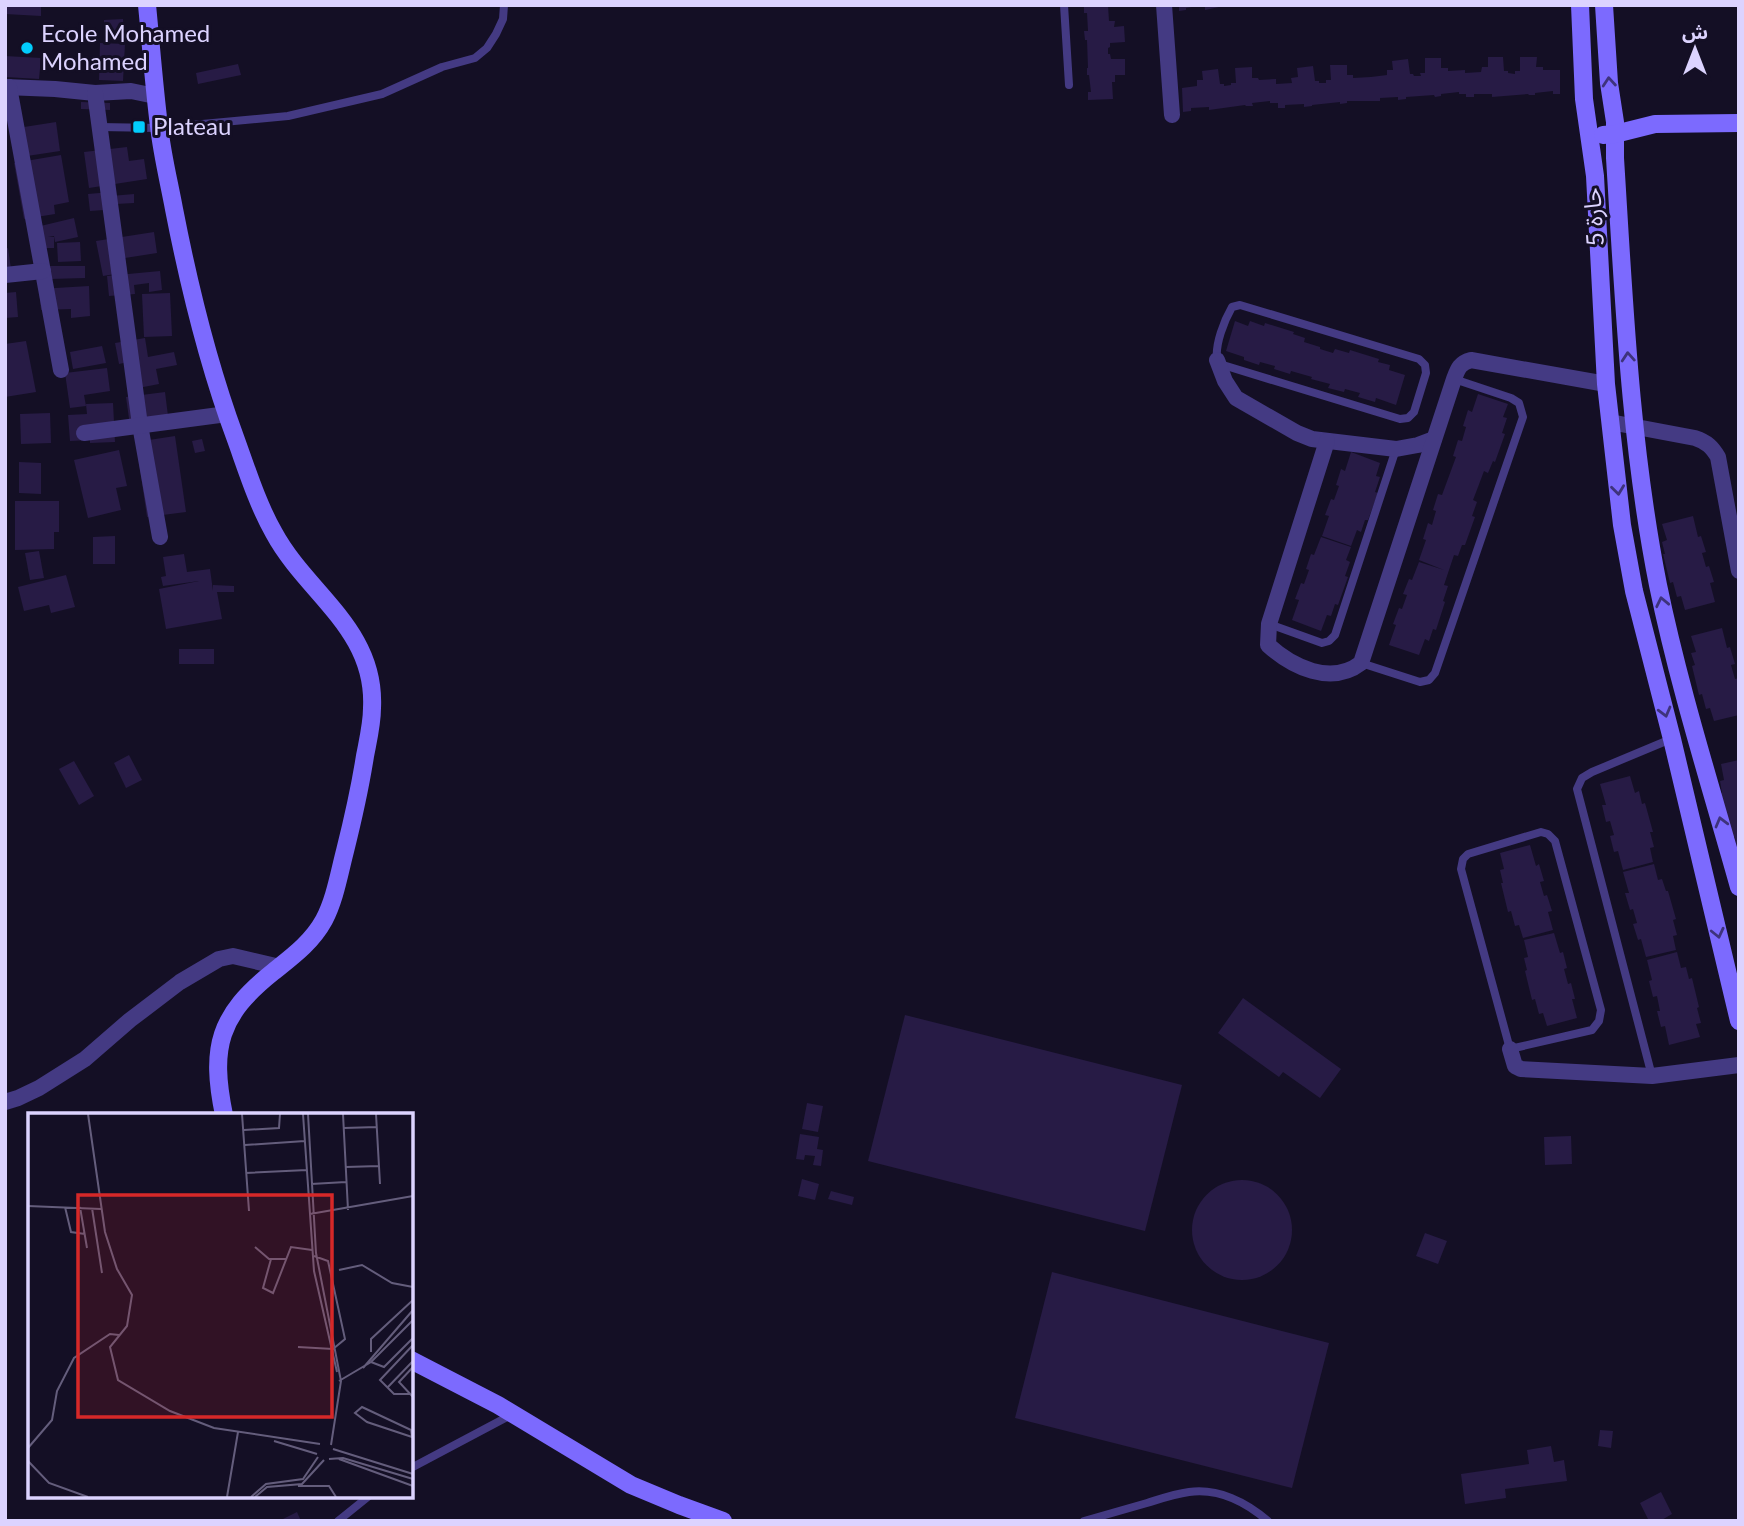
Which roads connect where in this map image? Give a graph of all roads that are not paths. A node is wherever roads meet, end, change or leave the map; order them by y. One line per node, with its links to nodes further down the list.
1 (147, 5): 10 (street)
2 (504, 5): 17 (lane)
3 (1064, 5): 7 (lane)
4 (1164, 5): 13 (street)
5 (1580, 5): 11 (street, حارة 5)
6 (1604, 5): 12 (street, حارة 5, one-way to 6)
7 (1069, 85)
8 (7, 87): 9 (street); 20 (street)
9 (95, 93): 10 (street); 16 (street)
10 (155, 96): 17 (street)
11 (1586, 110): 12 (street); 19 (street, حارة 5)
12 (1613, 110): 15 (street); 18 (street, حارة 5)
13 (1172, 115)
14 (1739, 123): 15 (street)
15 (1655, 124): 18 (street)
16 (99, 127): 17 (lane); 28 (street)
17 (159, 128): 26 (street)
18 (1615, 134): 19 (street); 29 (street, حارة 5, one-way to 18)
19 (1589, 135): 25 (street, حارة 5)
20 (43, 271): 21 (street); 23 (street)
21 (5, 275)
22 (1217, 360): 22 (lane); 32 (street)
23 (61, 370)
24 (1454, 379): 25 (street); 31 (street); 37 (lane)
25 (1606, 384): 27 (street, حارة 5)
26 (227, 414): 28 (street); 40 (street)
27 (1610, 422): 29 (street); 38 (street, حارة 5, one-way to 38)
28 (140, 425): 30 (street); 34 (street)
29 (1634, 425): 35 (street); 39 (street, حارة 5, one-way to 29)
30 (84, 433)
31 (1434, 439): 33 (street); 37 (street)
32 (1327, 442): 33 (street); 36 (street)
33 (1396, 449): 36 (lane)
34 (160, 537)
35 (1739, 571)
36 (1269, 624): 37 (street)
37 (1361, 663)
38 (1672, 739): 41 (street, حارة 5, one-way to 41); 44 (lane)
39 (1739, 887)
40 (280, 967): 45 (street); 46 (street)
41 (1739, 1021)
42 (1510, 1049): 42 (lane); 44 (street)
43 (1739, 1065): 44 (street)
44 (1652, 1076)
45 (5, 1102)
46 (224, 1113)
47 (413, 1361): 48 (street)
48 (513, 1415): 49 (lane); 52 (street)
49 (413, 1467)
50 (367, 1498): 51 (lane)
51 (338, 1521)
52 (723, 1521)
53 (1084, 1521): 54 (lane)
54 (1268, 1521)

